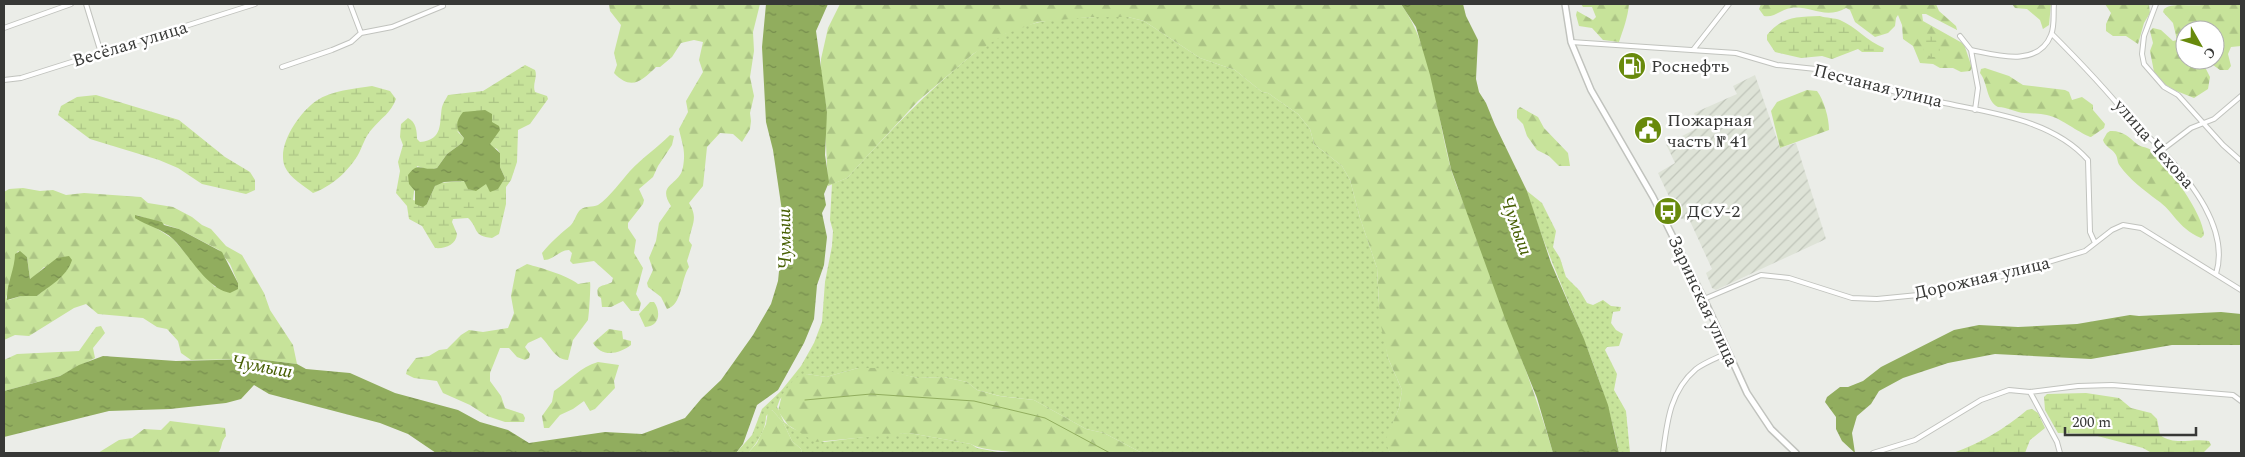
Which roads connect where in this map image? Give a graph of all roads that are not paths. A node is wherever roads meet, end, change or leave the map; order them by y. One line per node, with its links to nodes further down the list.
1 (71, 4): 10 (street)
2 (86, 4): 17 (street)
3 (255, 4): 17 (street, Весёлая улица)
4 (350, 4): 11 (street)
5 (1565, 4): 14 (street, Заринская улица)
6 (1729, 4): 15 (street)
7 (2054, 4): 12 (street)
8 (2156, 4): 22 (street)
9 (443, 6): 11 (street)
10 (4, 28)
11 (361, 33): 18 (street)
12 (2052, 34): 16 (street); 23 (street, улица Чехова)
13 (1960, 36): 16 (street)
14 (1571, 42): 15 (street, Песчаная улица); 28 (street, Заринская улица)
15 (1693, 50): 21 (street, Песчаная улица)
16 (1971, 50): 21 (street)
17 (101, 53): 19 (street, Весёлая улица)
18 (282, 67)
19 (4, 80)
20 (2241, 96): 22 (street)
21 (1975, 110): 25 (street, Песчаная улица)
22 (2205, 122): 23 (street); 24 (street)
23 (2162, 150): 26 (street, улица Чехова)
24 (2241, 161)
25 (2095, 243): 26 (street, Дорожная улица); 28 (street, Дорожная улица)
26 (2216, 274): 27 (street, Дорожная улица)
27 (2241, 290)
28 (1704, 299): 29 (street, Заринская улица)
29 (1727, 353): 32 (street); 33 (street, Заринская улица)
30 (2030, 392): 31 (street); 34 (street); 35 (street)
31 (2241, 401)
32 (1664, 453)
33 (1796, 453)
34 (1872, 453)
35 (2060, 453)

